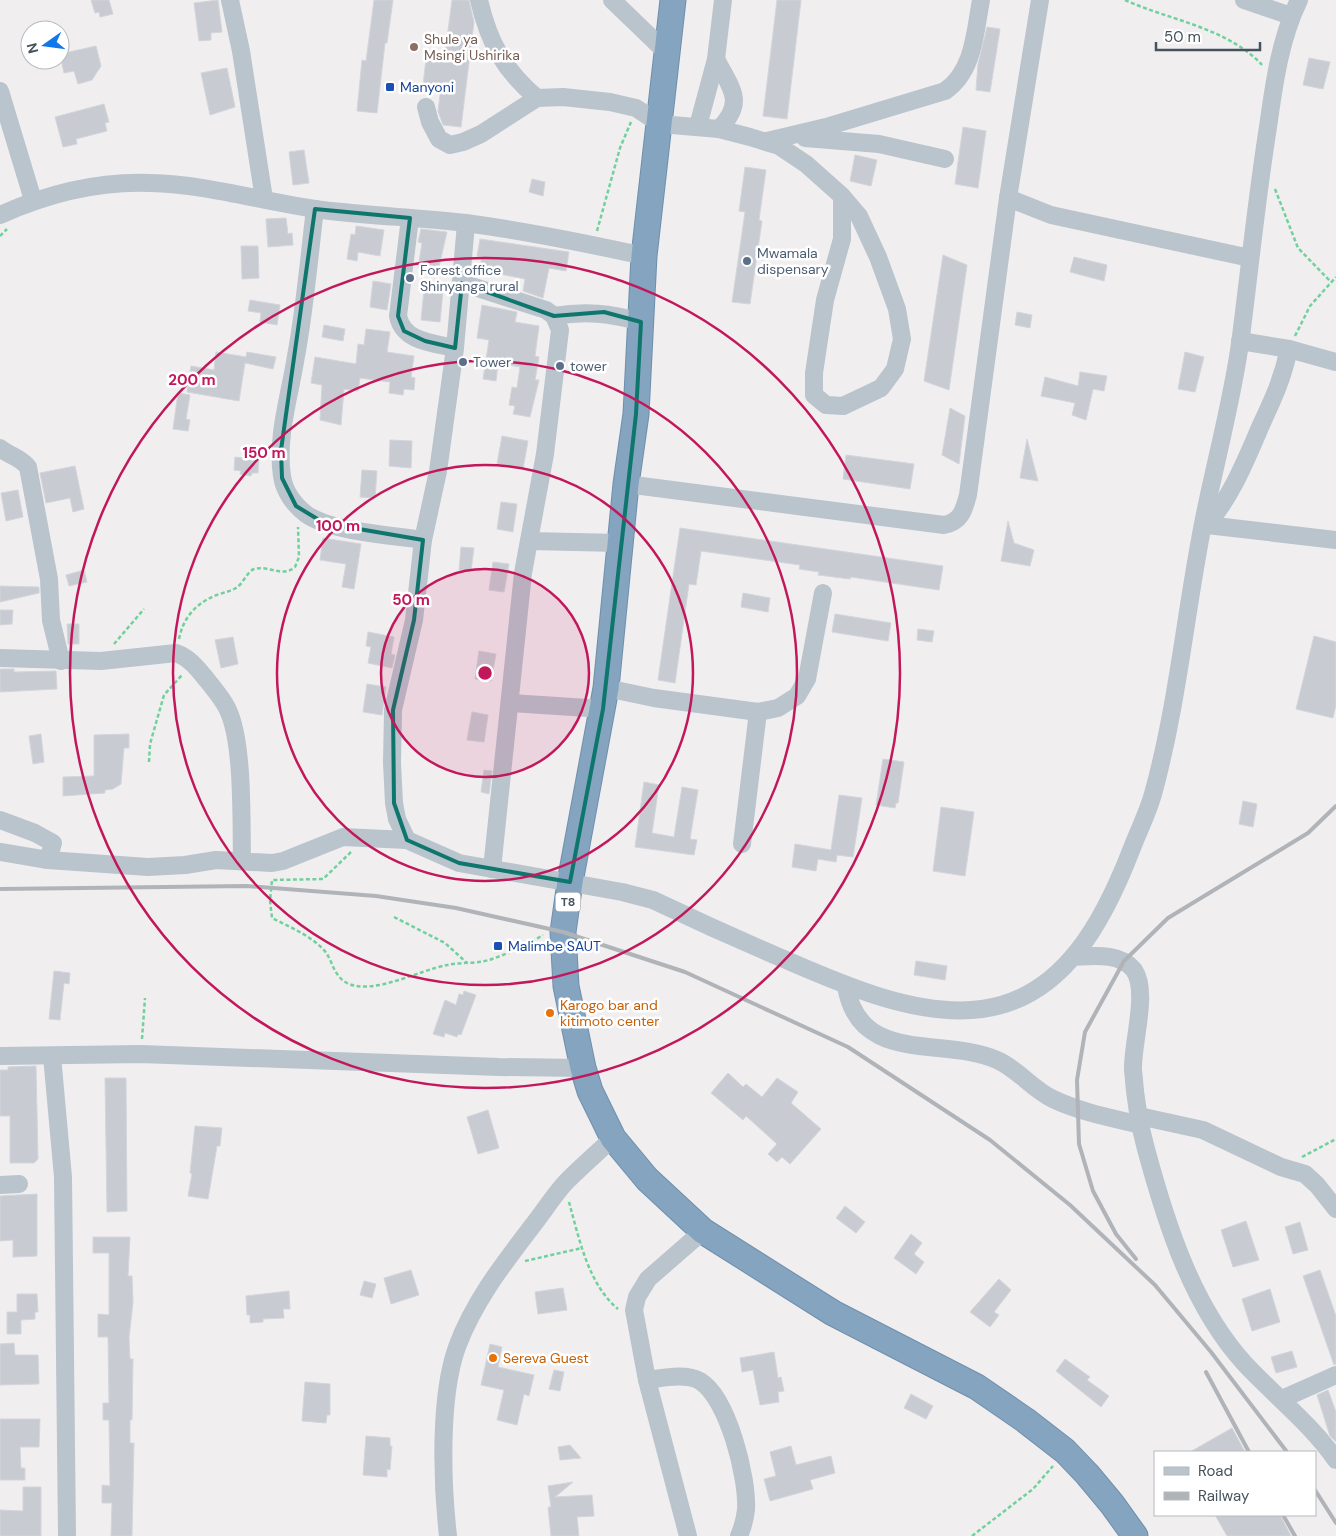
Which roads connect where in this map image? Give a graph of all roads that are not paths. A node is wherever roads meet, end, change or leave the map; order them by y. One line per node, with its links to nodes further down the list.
1 (230, 0): 24 (street)
2 (479, 0): 13 (street)
3 (612, 0): 10 (street)
4 (673, 0): 10 (highway, T8)
5 (723, 0): 11 (street)
6 (981, 0): 18 (street)
7 (1040, 0): 22 (street)
8 (1244, 0): 9 (street)
9 (1295, 8): 30 (street)
10 (666, 52): 15 (highway, T8)
11 (716, 59): 16 (street); 17 (street)
12 (0, 92): 23 (street)
13 (537, 98): 14 (street); 15 (street)
14 (426, 107)
15 (660, 124): 16 (street); 29 (highway, T8)
16 (698, 126): 17 (street)
17 (719, 129): 19 (street)
18 (792, 136): 19 (street); 20 (street)
19 (767, 141): 21 (street)
20 (946, 158)
21 (842, 196): 21 (street)
22 (1008, 198): 30 (street); 39 (street)
23 (33, 200): 24 (street); 26 (street)
24 (264, 200): 25 (street)
25 (315, 209): 27 (street); 41 (street)
26 (0, 215)
27 (410, 218): 28 (street); 35 (street)
28 (466, 224): 29 (street); 31 (street)
29 (644, 256): 33 (highway, T8)
30 (1250, 258): 34 (street)
31 (462, 283): 32 (street); 35 (street)
32 (554, 316): 33 (street); 43 (street)
33 (641, 322): 39 (highway, T8)
34 (1240, 341): 36 (street); 40 (street)
35 (455, 348): 41 (street)
36 (1289, 349): 37 (street); 40 (street)
37 (1336, 362)
38 (0, 448): 47 (street)
39 (626, 484): 44 (highway, T8)
40 (1204, 528): 42 (street); 59 (street)
41 (424, 540): 52 (street)
42 (1336, 540)
43 (529, 541): 44 (street); 49 (street)
44 (620, 543): 48 (highway, T8)
45 (823, 593): 50 (street)
46 (0, 658): 47 (street)
47 (61, 661): 56 (street)
48 (605, 699): 49 (street); 50 (street); 58 (highway, T8)
49 (511, 703): 57 (street)
50 (758, 712): 53 (street)
51 (0, 820): 55 (street)
52 (407, 840): 56 (street); 57 (street)
53 (742, 844)
54 (0, 852): 55 (street)
55 (48, 860): 56 (street)
56 (242, 860)
57 (492, 869): 58 (street)
58 (570, 882): 60 (street); 63 (highway, T8)
59 (1073, 957): 60 (street); 64 (street)
60 (846, 986): 64 (street)
61 (0, 1056): 62 (street)
62 (52, 1056): 63 (street); 74 (street)
63 (583, 1068): 65 (highway, T8)
64 (1140, 1120): 68 (street); 72 (street)
65 (613, 1138): 69 (highway, T8); 75 (street)
66 (18, 1184): 67 (street)
67 (0, 1185)
68 (1336, 1209)
69 (703, 1231): 71 (street); 78 (highway, T8)
70 (1336, 1375): 72 (street)
71 (647, 1380): 76 (street); 77 (street)
72 (1282, 1400): 73 (street)
73 (1336, 1460)
74 (66, 1536)
75 (448, 1536)
76 (688, 1536)
77 (739, 1536)
78 (1135, 1536)

